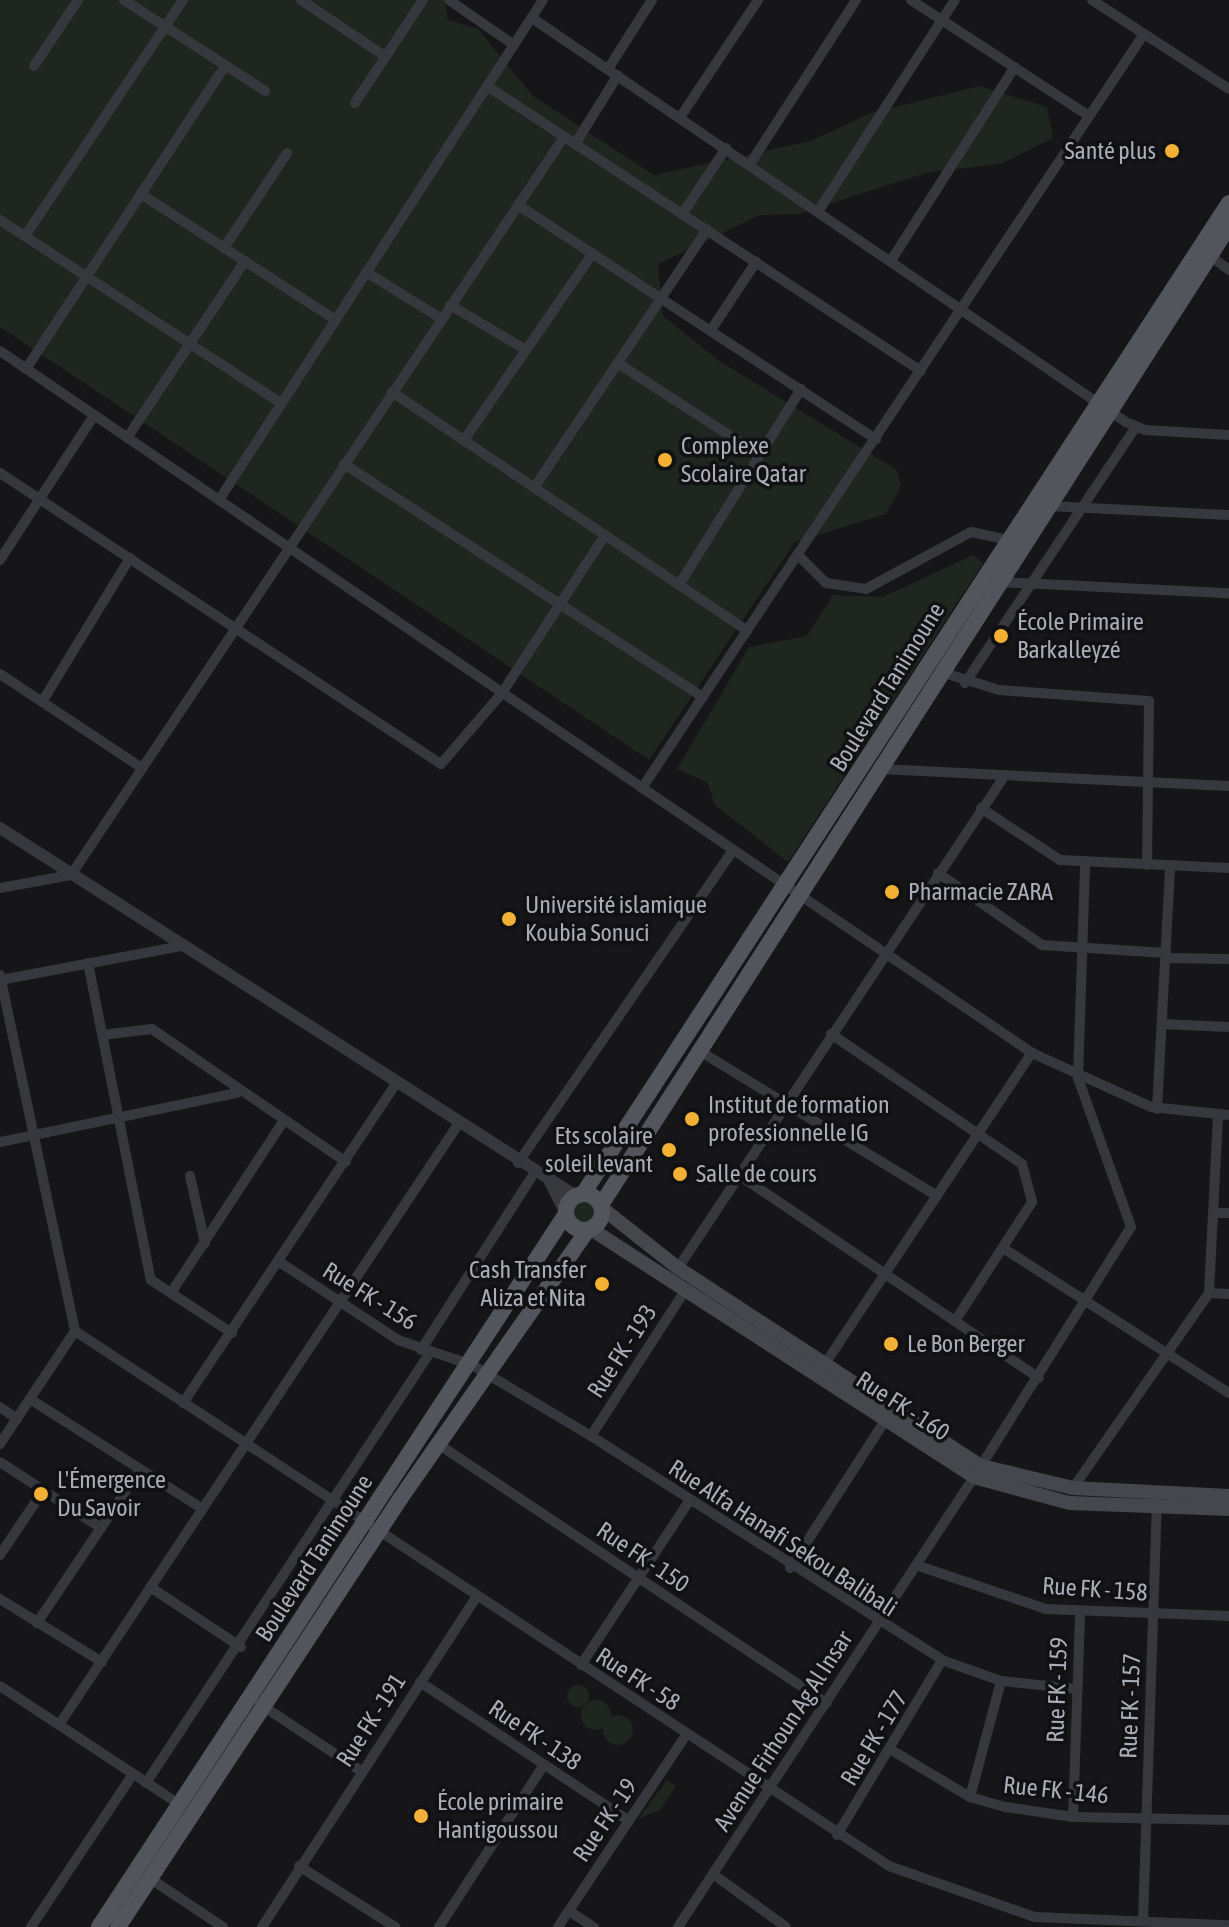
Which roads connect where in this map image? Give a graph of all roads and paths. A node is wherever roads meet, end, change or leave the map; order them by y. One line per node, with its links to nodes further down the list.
1 (78, 0): 20 (street)
2 (124, 0): 16 (street)
3 (183, 0): 16 (street)
4 (301, 0): 19 (street)
5 (423, 0): 19 (street)
6 (449, 0): 18 (street)
7 (543, 0): 14 (street)
8 (652, 0): 23 (street)
9 (758, 0): 29 (street)
10 (856, 0): 35 (street)
11 (911, 0): 15 (street)
12 (955, 0): 15 (street)
13 (1092, 0): 17 (street)
14 (532, 18): 18 (street); 23 (street)
15 (942, 21): 22 (street); 39 (street)
16 (165, 27): 21 (street); 44 (street)
17 (1144, 34): 26 (street); 30 (street)
18 (514, 45): 25 (street)
19 (386, 57): 28 (street)
20 (34, 66)
21 (225, 66): 27 (street); 36 (street)
22 (1015, 67): 30 (street); 48 (street)
23 (608, 69): 24 (street)
24 (618, 75): 29 (street); 32 (street)
25 (487, 86): 31 (street); 52 (street)
26 (1229, 89)
27 (265, 91)
28 (355, 103)
29 (681, 116): 33 (street)
30 (1089, 116): 56 (street)
31 (564, 137): 32 (street); 38 (street)
32 (575, 144): 40 (street)
33 (726, 148): 35 (street); 40 (street)
34 (287, 153): 45 (street)
35 (750, 164): 39 (street)
36 (141, 194): 45 (street); 53 (street)
37 (1229, 203): 69 (main road, Boulevard Tanimoune)
38 (518, 205): 46 (street); 55 (street)
39 (819, 210): 48 (street)
40 (683, 213): 43 (street)
41 (0, 220): 44 (street)
42 (1229, 226): 47 (main road, Boulevard Tanimoune)
43 (707, 230): 50 (street); 54 (street)
44 (25, 236): 53 (street)
45 (224, 248): 49 (street)
46 (593, 253): 54 (street); 61 (street)
47 (1210, 256): 51 (street); 69 (main road, Boulevard Tanimoune)
48 (892, 259): 56 (street)
49 (245, 261): 58 (street); 60 (street)
50 (756, 262): 59 (street); 65 (street)
51 (1229, 270)
52 (366, 272): 57 (street); 58 (street)
53 (87, 277): 60 (street); 64 (street)
54 (662, 297): 59 (street); 63 (street)
55 (450, 305): 57 (street); 61 (street)
56 (964, 307): 65 (street); 69 (street)
57 (442, 319): 67 (street)
58 (336, 320): 68 (street)
59 (711, 330): 66 (street)
60 (190, 344): 68 (street); 73 (street)
61 (526, 350): 75 (street)
62 (0, 351): 64 (street)
63 (619, 364): 76 (street); 79 (street)
64 (26, 369): 70 (street)
65 (921, 371): 74 (street)
66 (801, 389): 74 (street); 76 (street)
67 (392, 392): 75 (street); 77 (street)
68 (281, 403): 81 (street)
69 (1104, 407): 71 (street); 82 (main road, Boulevard Tanimoune); 86 (main road, Boulevard Tanimoune)
70 (94, 415): 73 (street); 80 (street)
71 (1136, 427): 72 (street); 83 (street)
72 (1229, 435)
73 (127, 438): 81 (street)
74 (876, 439): 88 (street)
75 (464, 440): 79 (street)
76 (758, 454): 93 (street)
77 (344, 464): 87 (street); 95 (street)
78 (0, 473): 80 (street)
79 (534, 488): 85 (street)
80 (40, 498): 89 (street); 90 (street)
81 (219, 500): 87 (street)
82 (1049, 506): 83 (street); 91 (main road, Boulevard Tanimoune)
83 (1083, 507): 84 (street); 92 (street)
84 (1229, 515)
85 (605, 535): 93 (street); 95 (street)
86 (1010, 540): 88 (street); 120 (main road, Boulevard Tanimoune)
87 (288, 547): 96 (street); 101 (street)
88 (798, 555): 97 (street)
89 (130, 558): 96 (street); 103 (street)
90 (0, 560)
91 (1000, 582): 92 (street); 98 (main road, Boulevard Tanimoune)
92 (1035, 583): 94 (street); 100 (street)
93 (679, 585): 97 (street)
94 (1229, 593)
95 (561, 604): 101 (street); 102 (street)
96 (234, 628): 101 (street); 104 (street)
97 (747, 631): 102 (street)
98 (941, 672): 100 (street); 105 (main road, Boulevard Tanimoune)
99 (0, 674): 103 (street)
100 (965, 683): 107 (street)
101 (502, 693): 109 (street)
102 (703, 697): 109 (street)
103 (42, 702): 104 (street)
104 (142, 768): 118 (street)
105 (880, 769): 106 (street); 120 (main road, Boulevard Tanimoune)
106 (1005, 775): 107 (street); 110 (street)
107 (1150, 782): 108 (street); 114 (street)
108 (1229, 786)
109 (642, 788): 112 (street)
110 (981, 808): 113 (street); 117 (street)
111 (0, 828): 118 (street)
112 (733, 850): 120 (street); 147 (street)
113 (1085, 862): 114 (street); 122 (street)
114 (1147, 865): 115 (street)
115 (1170, 866): 116 (street); 124 (street)
116 (1229, 868)
117 (938, 873): 122 (street); 123 (street)
118 (71, 875): 119 (street); 121 (street)
119 (0, 888)
120 (794, 891): 123 (street); 132 (main road, Boulevard Tanimoune); 152 (main road, Boulevard Tanimoune)
121 (181, 946): 126 (street); 135 (street)
122 (1084, 949): 124 (street); 134 (street)
123 (884, 952): 130 (street); 133 (street)
124 (1166, 956): 125 (street); 128 (street)
125 (1229, 959)
126 (88, 963): 127 (street); 131 (street)
127 (0, 978): 144 (street)
128 (1162, 1024): 129 (street); 138 (street)
129 (1229, 1027)
130 (831, 1034): 137 (street); 143 (street)
131 (102, 1035): 136 (street); 140 (street)
132 (698, 1050): 137 (street); 154 (main road, Boulevard Tanimoune)
133 (1032, 1053): 134 (street); 143 (street)
134 (1078, 1078): 138 (street); 168 (street, Avenue Firhoun Ag Al Insar)
135 (395, 1085): 142 (street); 146 (street)
136 (237, 1093): 140 (street); 141 (street)
137 (786, 1103): 149 (street); 153 (street)
138 (1157, 1109): 139 (street)
139 (1224, 1115): 155 (street)
140 (119, 1118): 144 (street); 165 (street)
141 (283, 1122): 146 (street); 159 (street)
142 (457, 1126): 147 (street); 169 (street)
143 (980, 1131): 153 (street); 160 (street)
144 (34, 1135): 145 (street); 171 (street)
145 (0, 1142)
146 (346, 1162): 161 (street)
147 (518, 1163): 148 (street)
148 (534, 1173): 151 (street); 173 (street)
149 (739, 1175): 162 (street); 163 (street)
150 (190, 1176): 159 (street)
151 (550, 1182): 152 (street); 157 (street)
152 (580, 1195): 154 (main road); 157 (main road, Boulevard Tanimoune)
153 (937, 1196): 163 (street)
154 (602, 1207): 158 (main road, Boulevard Tanimoune); 162 (main road, Rue FK - 160)
155 (1213, 1213): 156 (street); 166 (street)
156 (1229, 1213)
157 (566, 1214): 158 (main road); 176 (main road, Boulevard Tanimoune)
158 (590, 1229): 164 (main road, Rue FK - 160); 176 (main road, Boulevard Tanimoune)
159 (205, 1243): 165 (street)
160 (1003, 1248): 168 (street); 170 (street)
161 (281, 1263): 169 (street, Rue FK - 156); 172 (street)
162 (678, 1268): 175 (main road, Rue FK - 160)
163 (885, 1274): 170 (street); 175 (street)
164 (686, 1289): 183 (main road, Rue FK - 160); 184 (street, Rue FK - 193)
165 (171, 1293): 172 (street)
166 (1209, 1293): 167 (street); 174 (street)
167 (1229, 1294)
168 (1086, 1303): 174 (street); 177 (street, Avenue Firhoun Ag Al Insar)
169 (341, 1305): 173 (street, Rue FK - 156); 186 (street)
170 (955, 1321): 177 (street)
171 (75, 1331): 179 (street); 180 (street, Rue FK - 58)
172 (232, 1333): 180 (street)
173 (425, 1352): 176 (street, Rue FK - 156); 197 (street)
174 (1163, 1357): 178 (street); 192 (street)
175 (825, 1364): 190 (main road, Rue FK - 160)
176 (479, 1369): 184 (street, Rue Alfa Hanafi Sekou Balibali); 187 (main road, Boulevard Tanimoune); 201 (main road, Boulevard Tanimoune)
177 (1039, 1378): 190 (street, Avenue Firhoun Ag Al Insar)
178 (1229, 1393)
179 (30, 1399): 182 (street); 189 (street)
180 (183, 1403): 186 (street, Rue FK - 58)
181 (0, 1407): 182 (street)
182 (17, 1419): 185 (street)
183 (886, 1419): 190 (main road, Rue FK - 160); 204 (street)
184 (591, 1436): 196 (street, Rue Alfa Hanafi Sekou Balibali)
185 (0, 1444)
186 (245, 1444): 197 (street, Rue FK - 58); 198 (street)
187 (438, 1444): 201 (main road, Boulevard Tanimoune); 205 (street, Rue FK - 150)
188 (0, 1462): 193 (street)
189 (140, 1470): 198 (street); 200 (street)
190 (977, 1472): 191 (main road, Rue FK - 160); 203 (street, Avenue Firhoun Ag Al Insar)
191 (997, 1480): 192 (main road, Rue FK - 160); 195 (main road, Rue FK - 160)
192 (1073, 1488): 195 (main road, Rue FK - 160)
193 (43, 1491): 200 (street); 202 (street)
194 (1229, 1496): 195 (main road, Rue FK - 160)
195 (1158, 1499): 199 (main road, Rue FK - 160); 210 (street, Rue FK - 157)
196 (689, 1501): 204 (street, Rue Alfa Hanafi Sekou Balibali); 205 (street)
197 (333, 1502): 201 (street, Rue FK - 58); 214 (street)
198 (201, 1508): 206 (street)
199 (1229, 1509)
200 (101, 1528): 212 (street)
201 (373, 1528): 207 (street, Rue FK - 58); 222 (main road, Boulevard Tanimoune)
202 (0, 1555)
203 (916, 1565): 209 (street, Rue FK - 158); 213 (street, Avenue Firhoun Ag Al Insar)
204 (790, 1568): 213 (street, Rue Alfa Hanafi Sekou Balibali)
205 (638, 1578): 217 (street); 223 (street, Rue FK - 150)
206 (150, 1587): 214 (street); 216 (street)
207 (477, 1596): 217 (street, Rue FK - 58); 219 (street, Rue FK - 191)
208 (0, 1599): 212 (street)
209 (1080, 1612): 210 (street, Rue FK - 158); 221 (street, Rue FK - 159)
210 (1154, 1614): 211 (street, Rue FK - 158); 235 (street, Rue FK - 157)
211 (1229, 1616)
212 (37, 1623): 216 (street)
213 (877, 1625): 215 (street, Rue Alfa Hanafi Sekou Balibali); 223 (street, Avenue Firhoun Ag Al Insar)
214 (241, 1647): 230 (street)
215 (942, 1660): 218 (street, Rue Alfa Hanafi Sekou Balibali); 226 (street, Rue FK - 177)
216 (102, 1662): 224 (street)
217 (581, 1665): 225 (street, Rue FK - 58)
218 (1001, 1681): 221 (street, Rue Alfa Hanafi Sekou Balibali); 232 (street)
219 (420, 1682): 227 (street, Rue FK - 138); 228 (street, Rue FK - 191)
220 (0, 1686): 224 (street)
221 (1077, 1689): 234 (street, Rue FK - 159)
222 (258, 1703): 228 (street); 233 (main road, Boulevard Tanimoune); 240 (main road, Boulevard Tanimoune)
223 (826, 1703): 231 (street, Avenue Firhoun Ag Al Insar)
224 (59, 1725): 229 (street)
225 (686, 1735): 231 (street, Rue FK - 58); 237 (street, Rue FK - 19)
226 (893, 1751): 232 (street, Rue FK - 146); 238 (street, Rue FK - 177)
227 (544, 1765): 237 (street, Rue FK - 138); 252 (street)
228 (361, 1771): 239 (street, Rue FK - 191)
229 (133, 1774): 230 (street); 246 (street)
230 (146, 1783): 233 (street)
231 (769, 1789): 238 (street, Rue FK - 58); 241 (street, Avenue Firhoun Ag Al Insar)
232 (970, 1797): 234 (street, Rue FK - 146)
233 (179, 1804): 240 (main road, Boulevard Tanimoune)
234 (1073, 1817): 235 (street, Rue FK - 146)
235 (1147, 1817): 236 (street, Rue FK - 146); 243 (street, Rue FK - 157)
236 (1229, 1820)
237 (629, 1821): 242 (street, Rue FK - 19)
238 (837, 1835): 244 (street, Rue FK - 58)
239 (299, 1866): 250 (street, Rue FK - 191); 251 (street)
240 (144, 1874): 247 (main road, Boulevard Tanimoune); 248 (main road, Boulevard Tanimoune); 249 (street)
241 (713, 1874): 255 (street, Avenue Firhoun Ag Al Insar); 256 (street)
242 (569, 1911): 253 (street, Rue FK - 19); 254 (street)
243 (1143, 1921): 244 (street, Rue FK - 58); 245 (street, Rue FK - 58)
244 (1034, 1922)
245 (1229, 1925)
246 (31, 1927)
247 (99, 1927)
248 (118, 1927)
249 (223, 1927)
250 (262, 1927)
251 (395, 1927)
252 (439, 1927)
253 (558, 1927)
254 (594, 1927)
255 (678, 1927)
256 (786, 1927)

